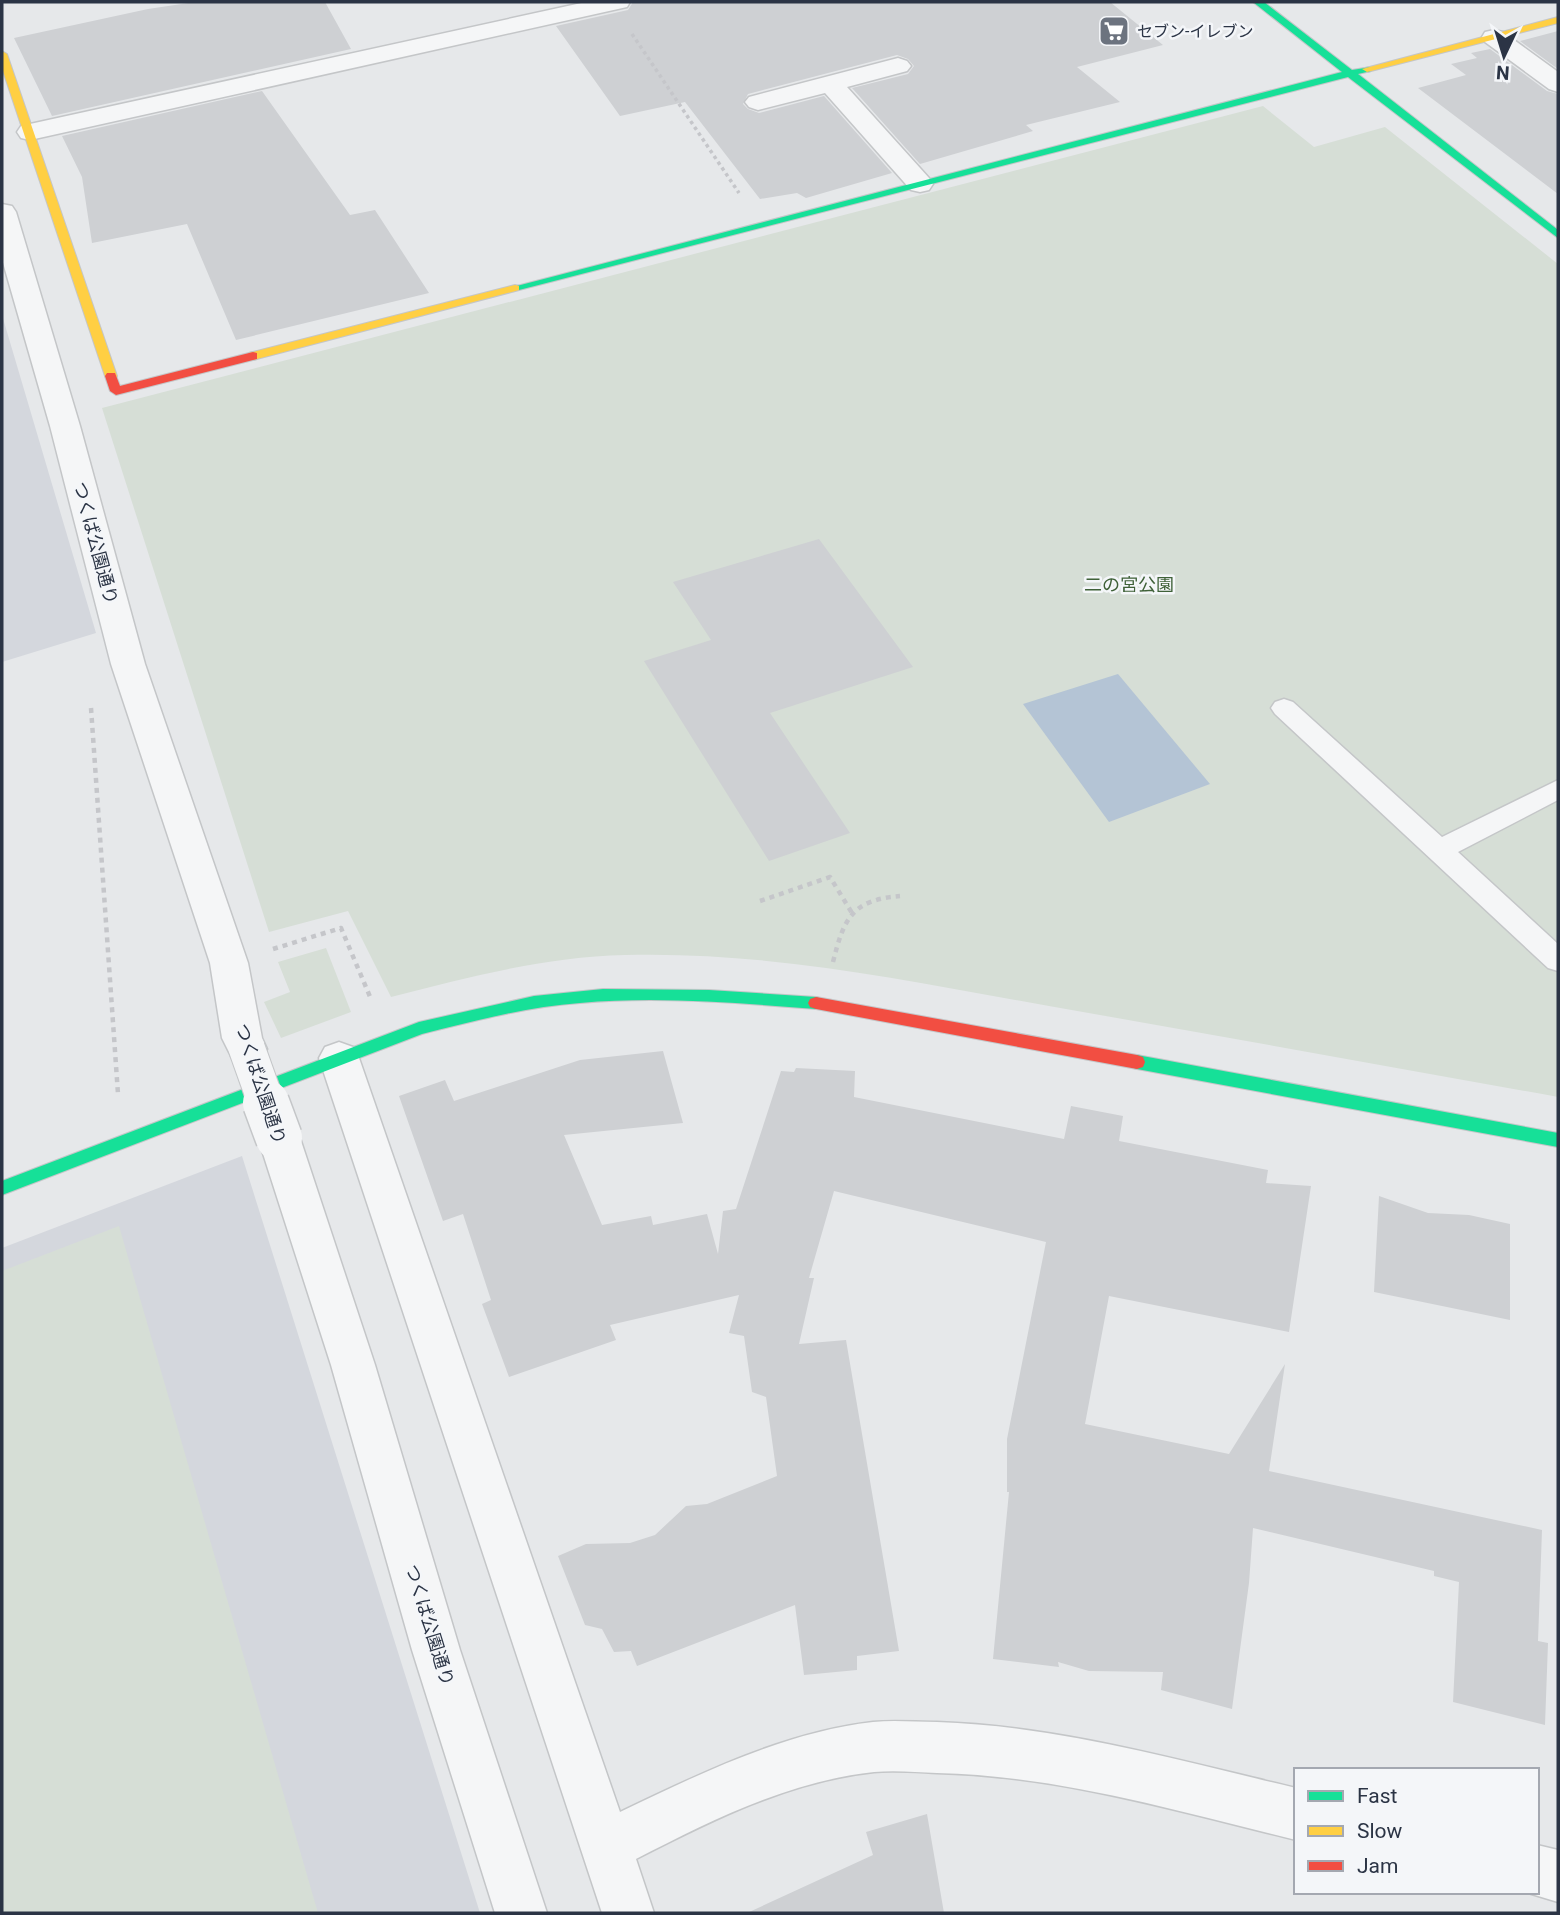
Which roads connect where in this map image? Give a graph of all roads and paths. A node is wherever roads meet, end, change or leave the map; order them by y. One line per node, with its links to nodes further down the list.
1 (615, 2): 11 (street); 14 (path)
2 (1258, 2): 7 (street)
3 (1558, 20): 4 (street)
4 (1494, 37): 7 (street); 9 (street)
5 (2, 54): 11 (street)
6 (898, 66): 8 (street)
7 (1350, 73): 12 (street); 15 (street)
8 (830, 83): 10 (street); 12 (street)
9 (1558, 84)
10 (758, 102)
11 (30, 132): 14 (street)
12 (920, 184): 14 (street)
13 (2, 212): 16 (street, つくば公園通り)
14 (760, 224)
15 (1558, 235)
16 (128, 664): 24 (street, つくば公園通り); 28 (path)
17 (1284, 708): 19 (lane)
18 (1558, 789): 19 (lane)
19 (1440, 850): 23 (lane)
20 (900, 896): 22 (path)
21 (760, 901): 22 (path)
22 (852, 913): 25 (path)
23 (1558, 960)
24 (229, 963): 26 (path); 35 (street, つくば公園通り, bridge)
25 (832, 965)
26 (371, 1001)
27 (339, 1058): 29 (street); 30 (street); 32 (street)
28 (118, 1095)
29 (1558, 1140)
30 (2, 1188)
31 (1294, 1814): 32 (street)
32 (605, 1847): 36 (street)
33 (1539, 1871): 34 (street)
34 (1558, 1876)
35 (521, 1913)
36 (628, 1913)

